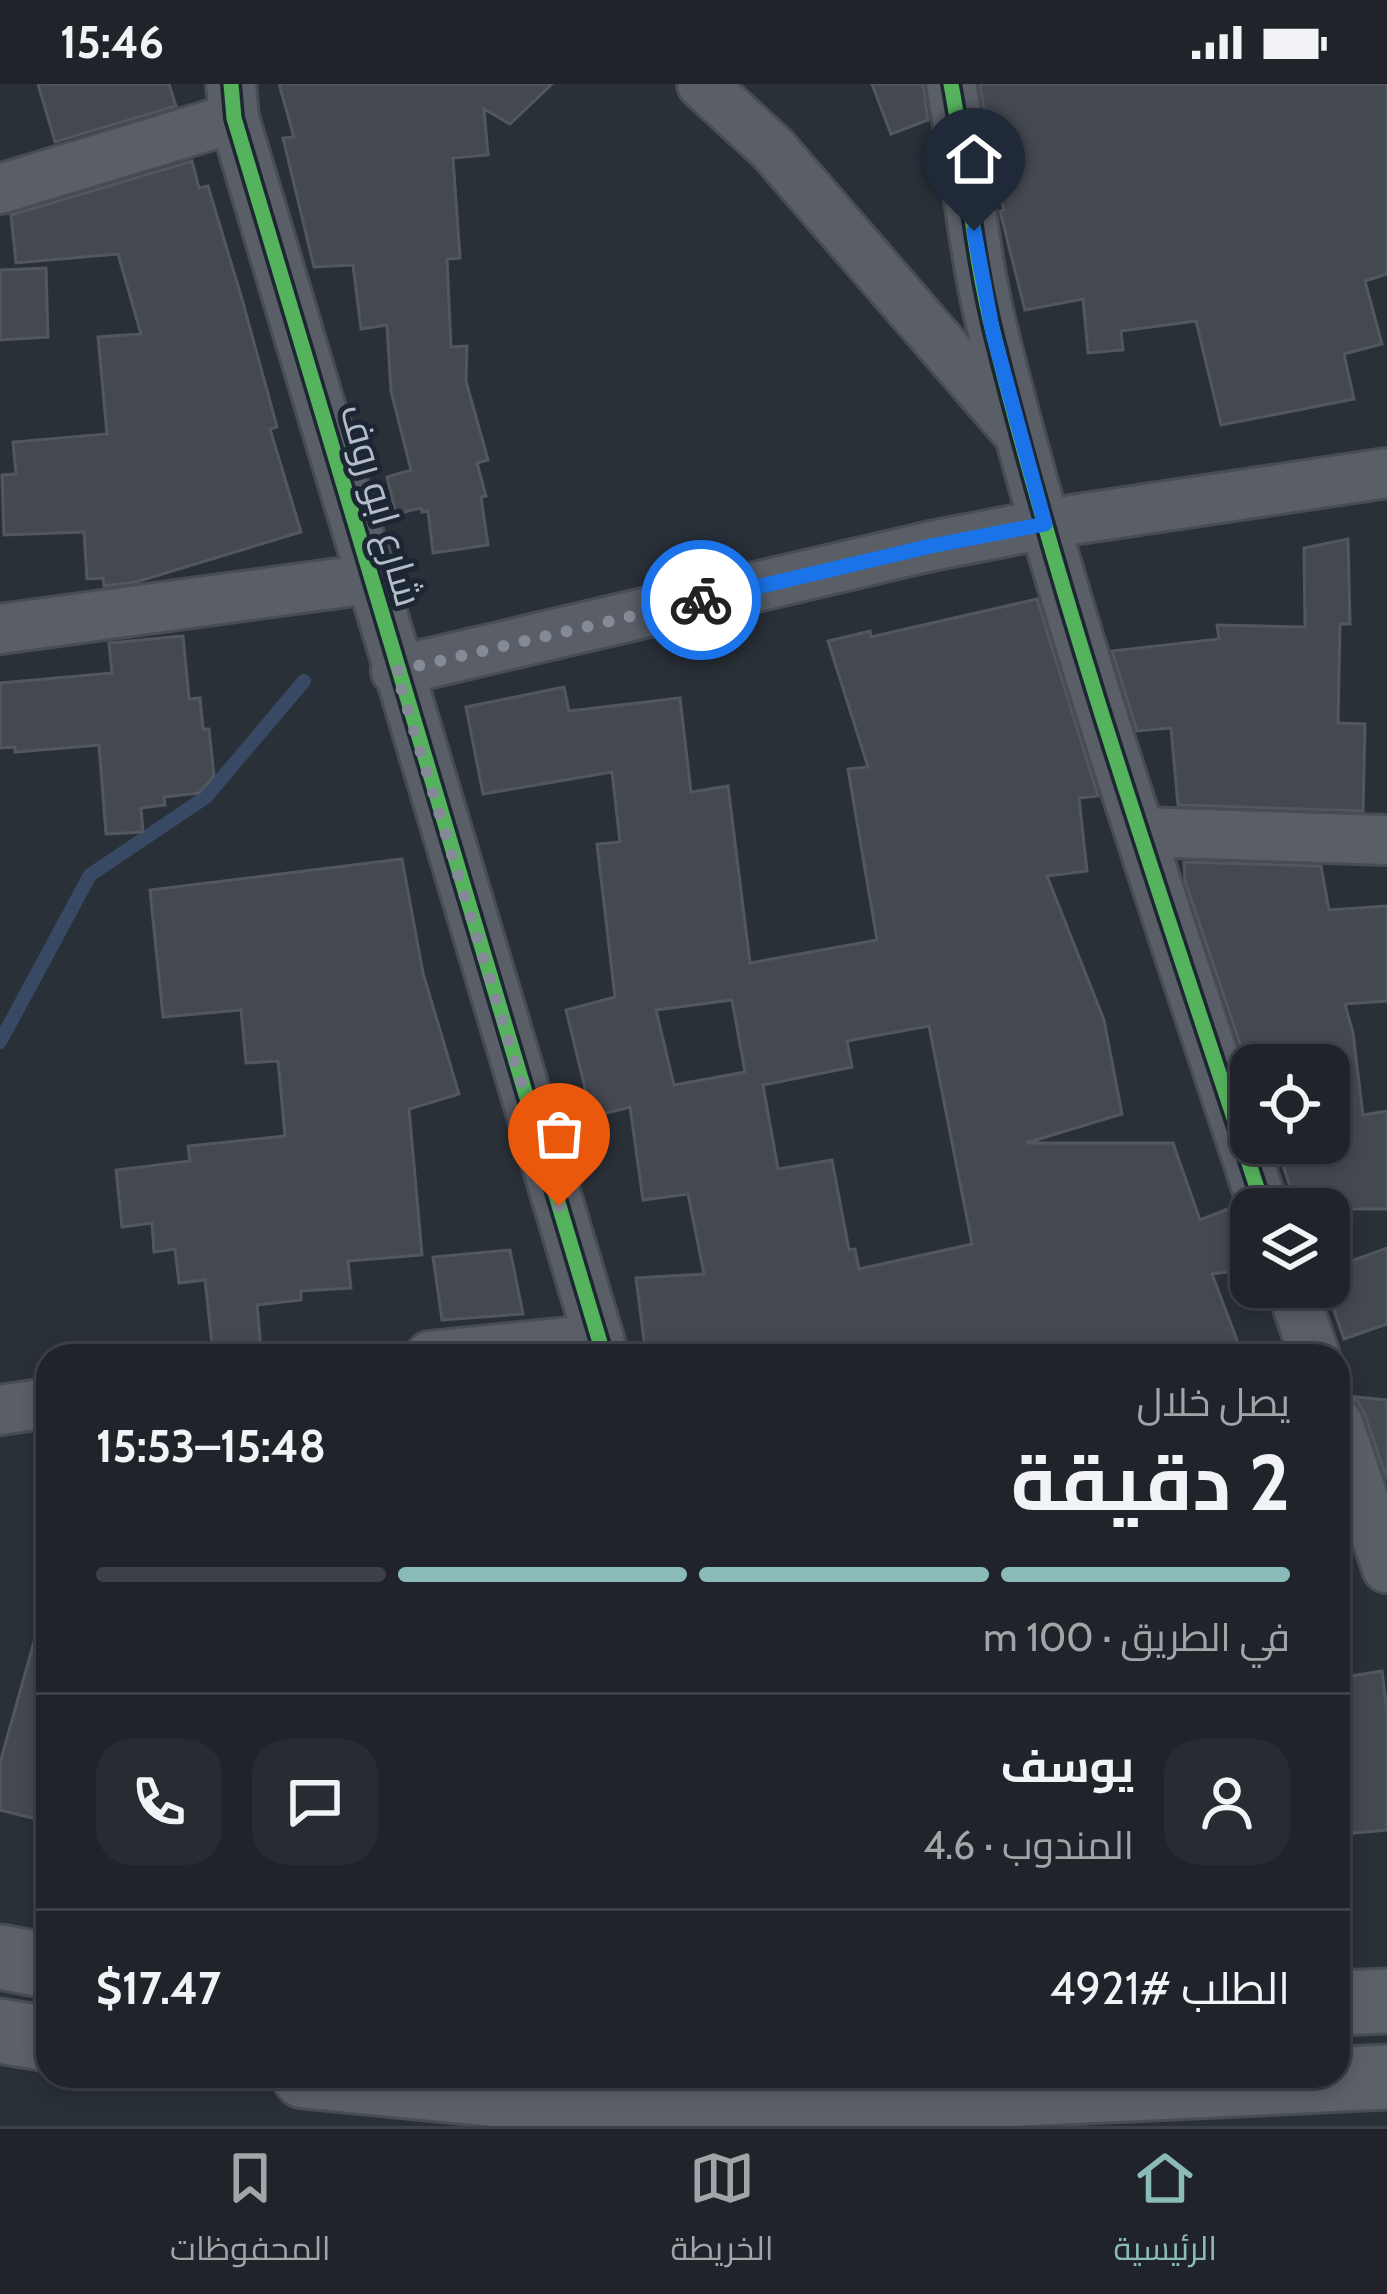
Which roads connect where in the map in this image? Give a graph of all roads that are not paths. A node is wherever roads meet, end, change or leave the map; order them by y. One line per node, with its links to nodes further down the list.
1 (702, 84): 5 (street)
2 (951, 84): 5 (street)
3 (232, 101): 4 (street); 8 (street, شارع ابو روف)
4 (0, 189)
5 (1020, 436): 7 (street)
6 (1387, 473): 7 (street)
7 (1045, 524): 10 (street); 11 (street)
8 (369, 579): 9 (street); 10 (street, شارع ابو روف)
9 (0, 629)
10 (396, 671): 15 (street, شارع ابو روف)
11 (1141, 832): 12 (street); 13 (street)
12 (1387, 840)
13 (1257, 1188)
14 (1298, 1308): 16 (street)
15 (601, 1344)
16 (1311, 1344)
17 (36, 1405): 18 (street)
18 (0, 1410)
19 (1350, 1459): 20 (street)
20 (1387, 1568)
21 (0, 1957): 22 (main road)
22 (36, 1964)
23 (1387, 2001): 24 (main road)
24 (1350, 2003)
25 (0, 2031): 26 (main road)
26 (36, 2037)
27 (1387, 2078): 28 (main road)
28 (1350, 2079)
29 (428, 2088): 31 (main road)
30 (903, 2088): 31 (main road)
31 (806, 2090)

